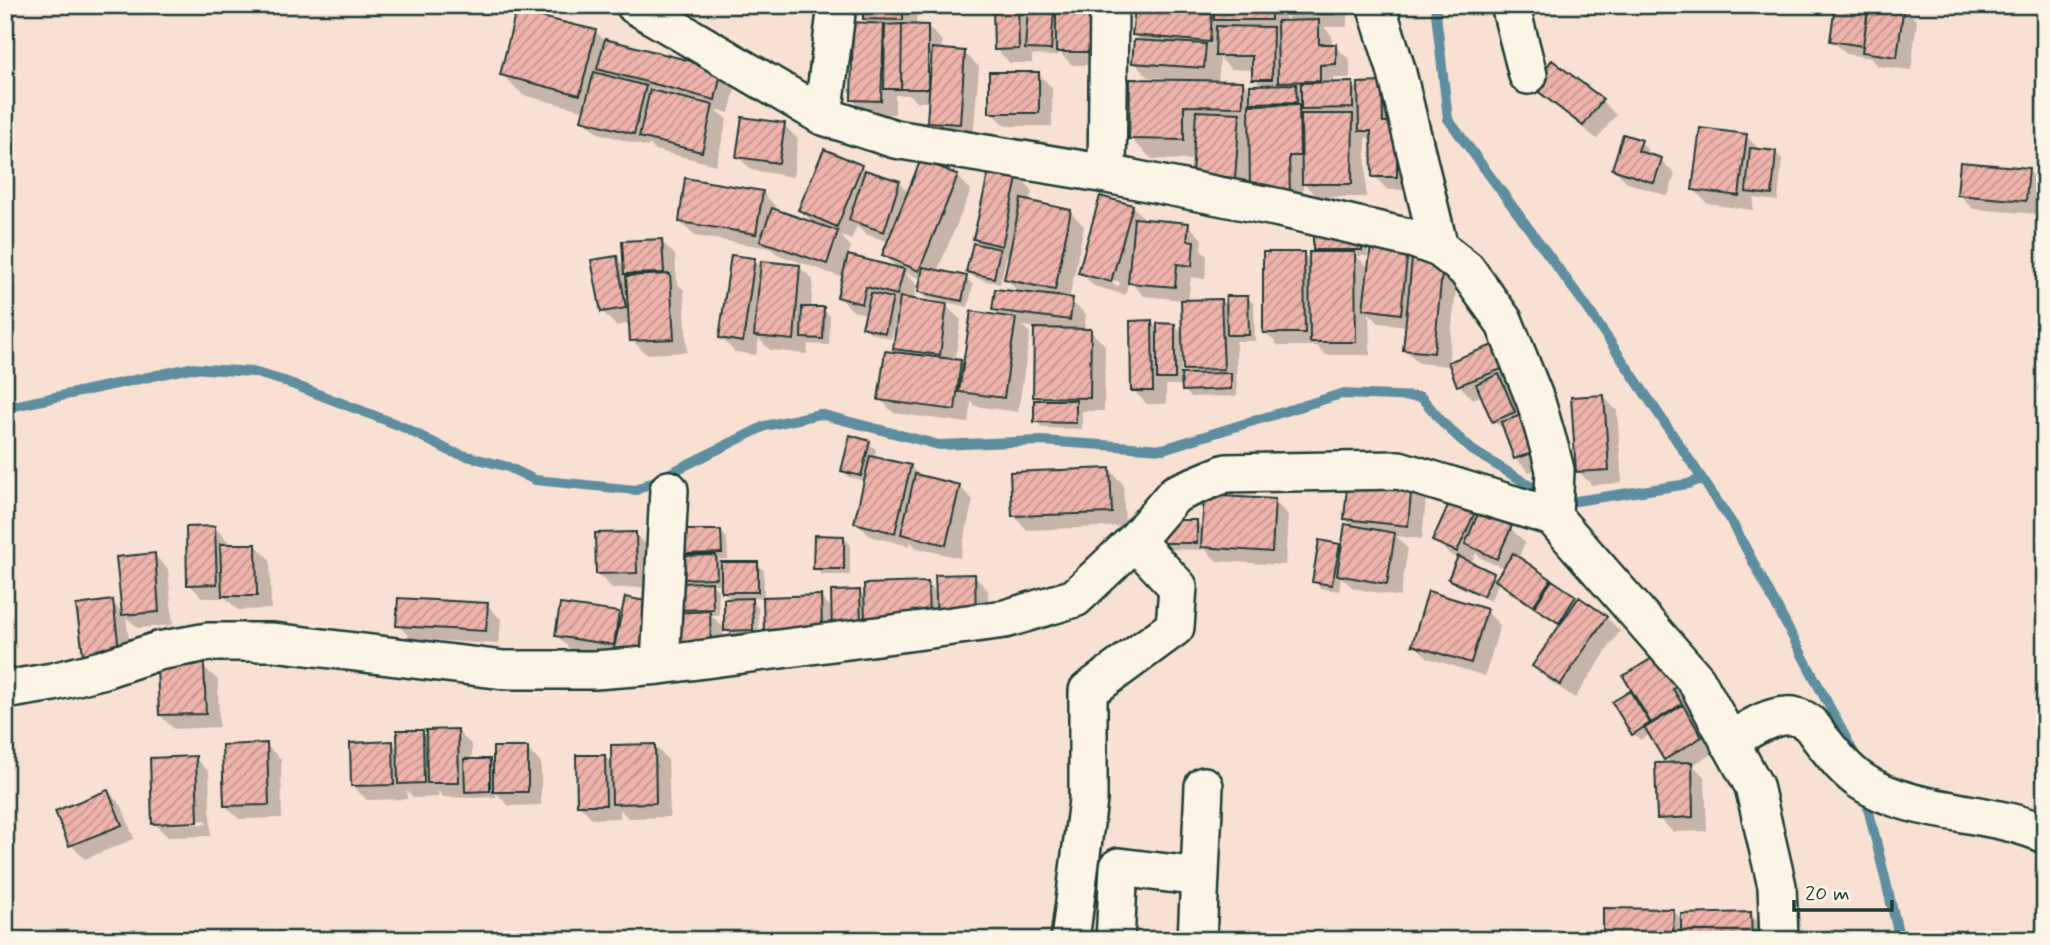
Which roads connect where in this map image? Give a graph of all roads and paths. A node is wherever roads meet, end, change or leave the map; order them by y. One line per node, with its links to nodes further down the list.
1 (635, 5): 7 (street)
2 (838, 5): 7 (street)
3 (1109, 5): 8 (street)
4 (1377, 5): 9 (street)
5 (1510, 5): 6 (street)
6 (1528, 75)
7 (823, 116): 8 (street)
8 (1107, 174): 9 (street)
9 (1439, 248): 11 (street)
10 (669, 490): 13 (street)
11 (1553, 517): 12 (street); 15 (street)
12 (1135, 541): 13 (street); 19 (street)
13 (660, 665): 14 (street)
14 (5, 690)
15 (1729, 741): 17 (street); 22 (street)
16 (1204, 786): 18 (street)
17 (2045, 834)
18 (1200, 877): 20 (street); 21 (street)
19 (1070, 940)
20 (1115, 940)
21 (1197, 940)
22 (1779, 940)

